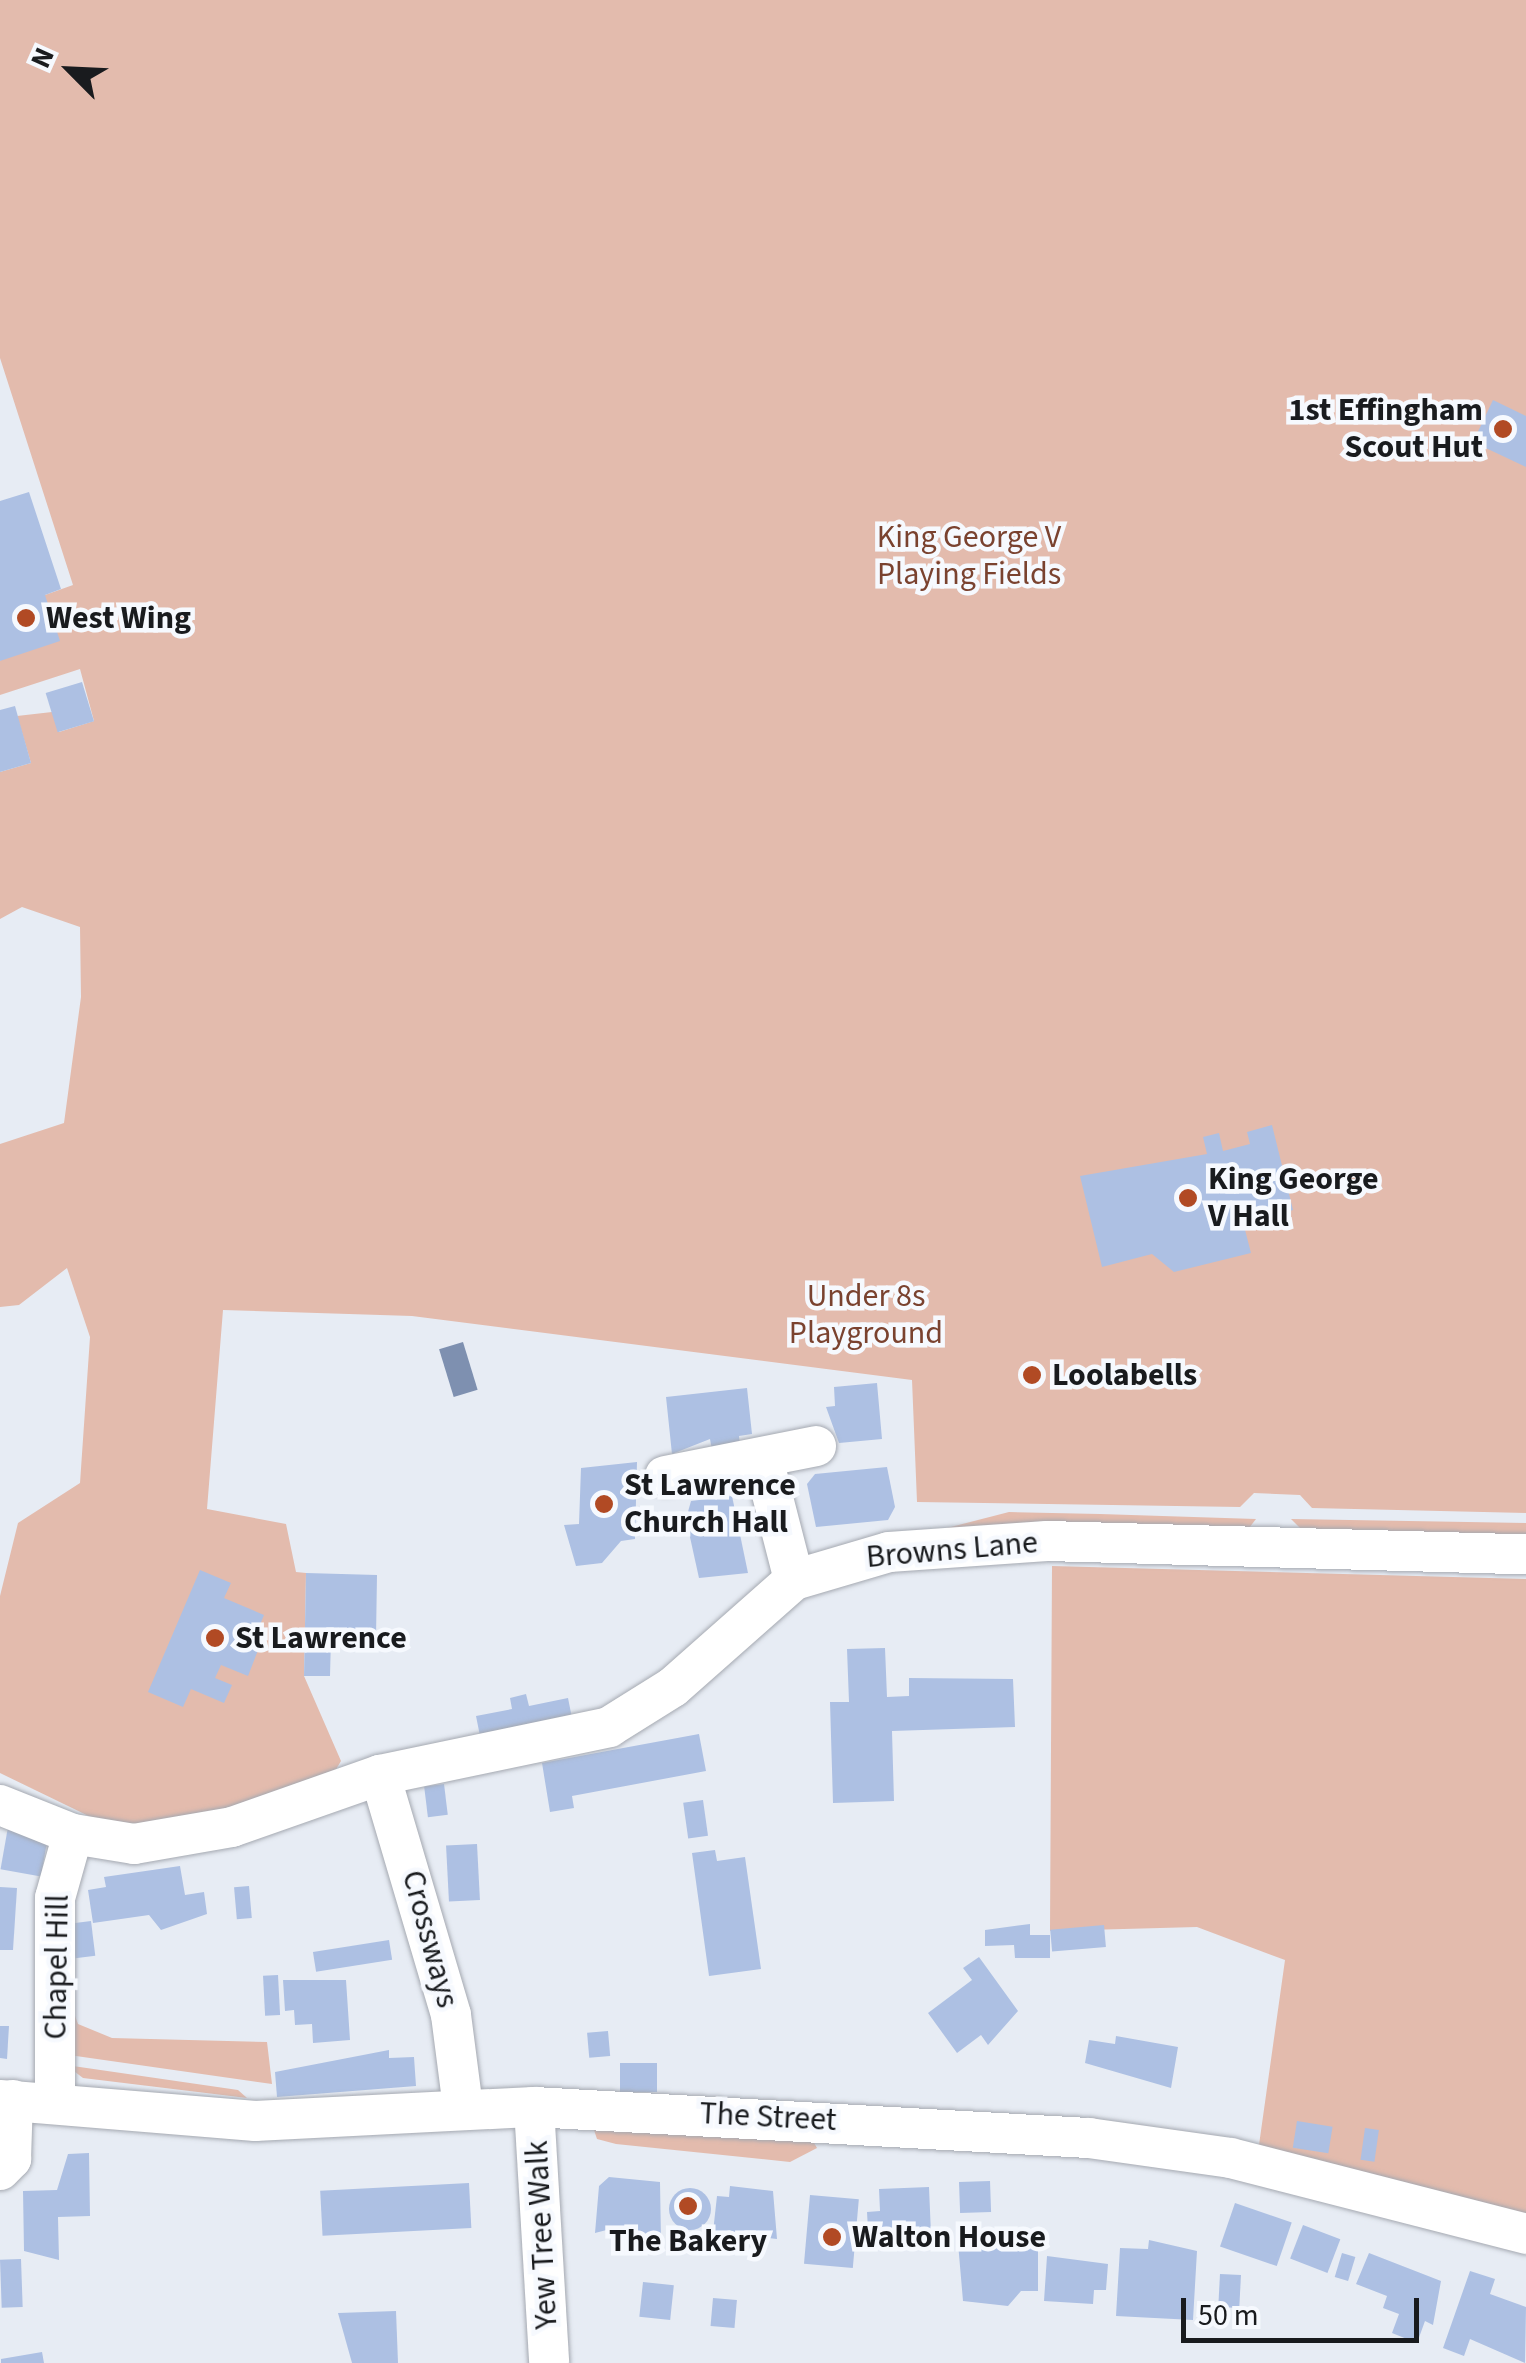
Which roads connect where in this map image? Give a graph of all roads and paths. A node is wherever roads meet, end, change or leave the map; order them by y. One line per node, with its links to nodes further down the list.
1 (816, 1446): 2 (street)
2 (763, 1458): 3 (street); 5 (street)
3 (666, 1476)
4 (1526, 1554): 5 (street, Browns Lane)
5 (794, 1580): 6 (street, Browns Lane)
6 (380, 1775): 8 (street, Browns Lane); 11 (street, Crossways)
7 (0, 1804): 8 (street, Browns Lane)
8 (73, 1834): 10 (street, Chapel Hill)
9 (7, 2100): 10 (street, The Street); 13 (street)
10 (56, 2101): 11 (street, The Street)
11 (463, 2107): 12 (street, The Street)
12 (534, 2107): 14 (street, The Street); 15 (street, Yew Tree Walk)
13 (0, 2170)
14 (1526, 2234)
15 (549, 2363)

